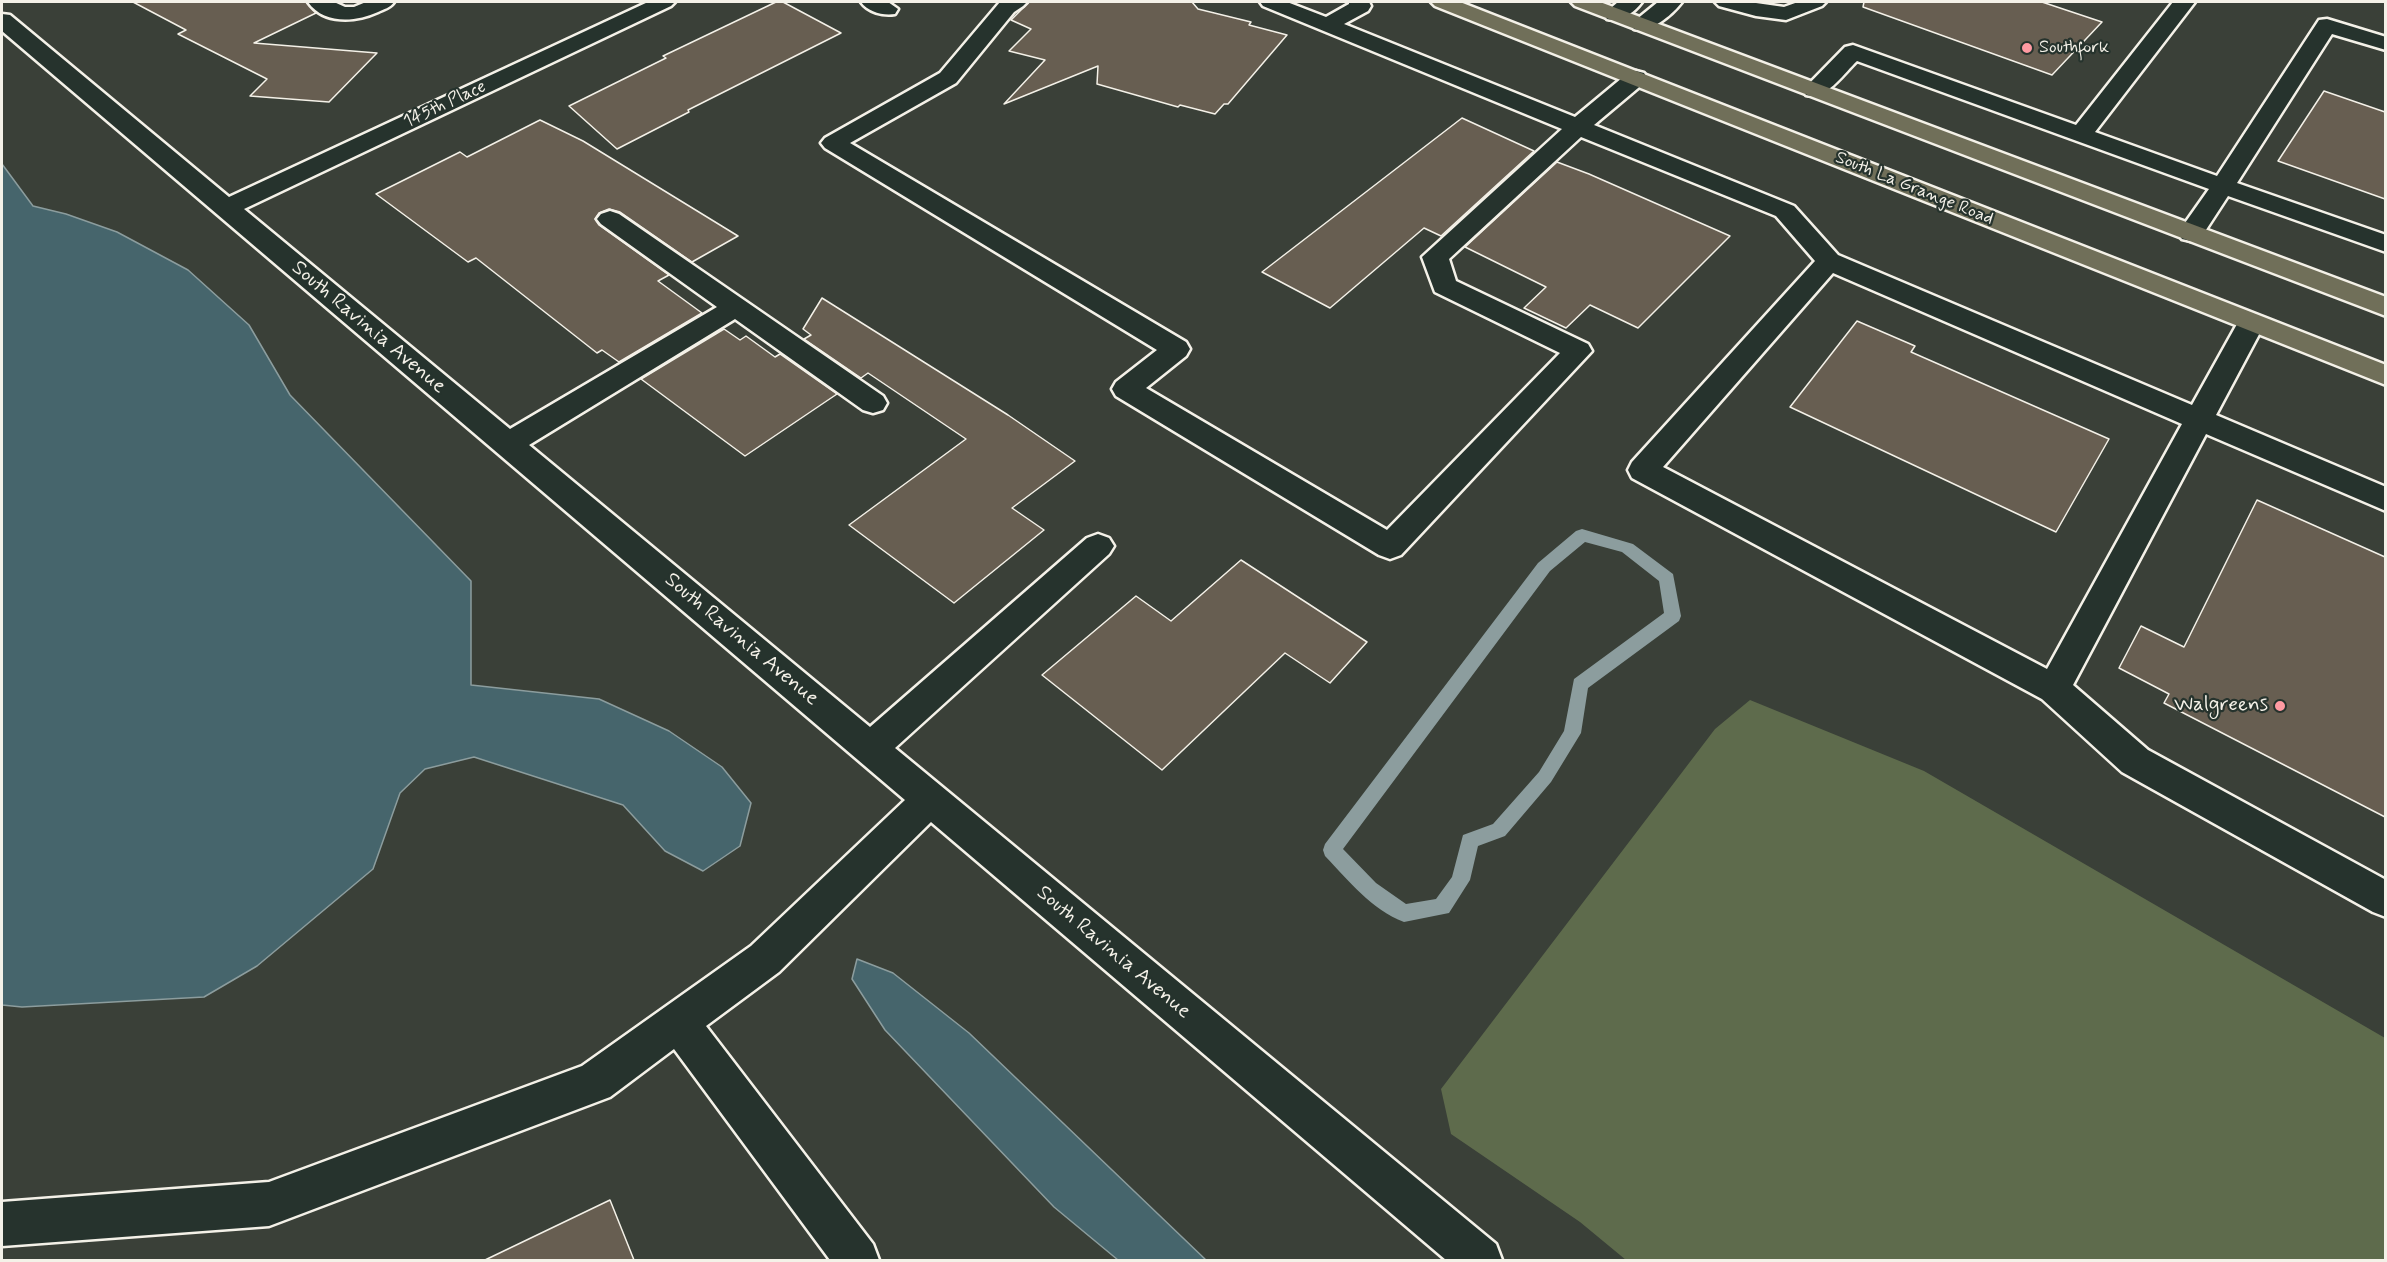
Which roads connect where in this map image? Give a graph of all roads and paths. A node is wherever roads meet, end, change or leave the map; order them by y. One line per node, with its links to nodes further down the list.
1 (319, 2): 2 (street)
2 (383, 2)
3 (664, 2): 23 (street, 145th Place)
4 (1016, 2): 20 (street)
5 (1359, 2): 16 (street)
6 (1442, 2): 18 (highway, South La Grange Road)
7 (1582, 2): 13 (highway)
8 (1671, 2): 15 (street)
9 (1726, 2): 10 (street)
10 (1815, 2)
11 (2184, 2): 21 (street)
12 (1287, 4): 16 (street)
13 (1623, 8): 15 (highway)
14 (2, 20): 23 (street, South Ravinia Avenue)
15 (1642, 24): 19 (highway)
16 (1328, 25): 20 (street)
17 (2385, 44): 22 (street)
18 (1636, 78): 20 (street); 30 (highway, South La Grange Road)
19 (1814, 90): 21 (street); 25 (highway)
20 (1578, 127): 27 (street)
21 (2081, 134): 22 (street)
22 (2223, 186): 25 (street); 26 (street)
23 (225, 208): 34 (street, South Ravinia Avenue)
24 (610, 219): 28 (street)
25 (2191, 233): 29 (highway)
26 (2385, 243)
27 (1829, 261): 33 (street); 37 (street)
28 (736, 307): 32 (street); 34 (street)
29 (2385, 307)
30 (2251, 323): 31 (highway, South La Grange Road); 33 (street)
31 (2385, 376)
32 (873, 403)
33 (2199, 420): 35 (street); 37 (street)
34 (507, 444): 38 (street, South Ravinia Avenue)
35 (2385, 500)
36 (1098, 546): 38 (street)
37 (2054, 689): 40 (street)
38 (870, 749): 39 (street, South Ravinia Avenue)
39 (930, 799): 41 (street); 44 (street, South Ravinia Avenue)
40 (2385, 900)
41 (678, 1022): 42 (street); 43 (street)
42 (2, 1224)
43 (857, 1260)
44 (1480, 1260)

